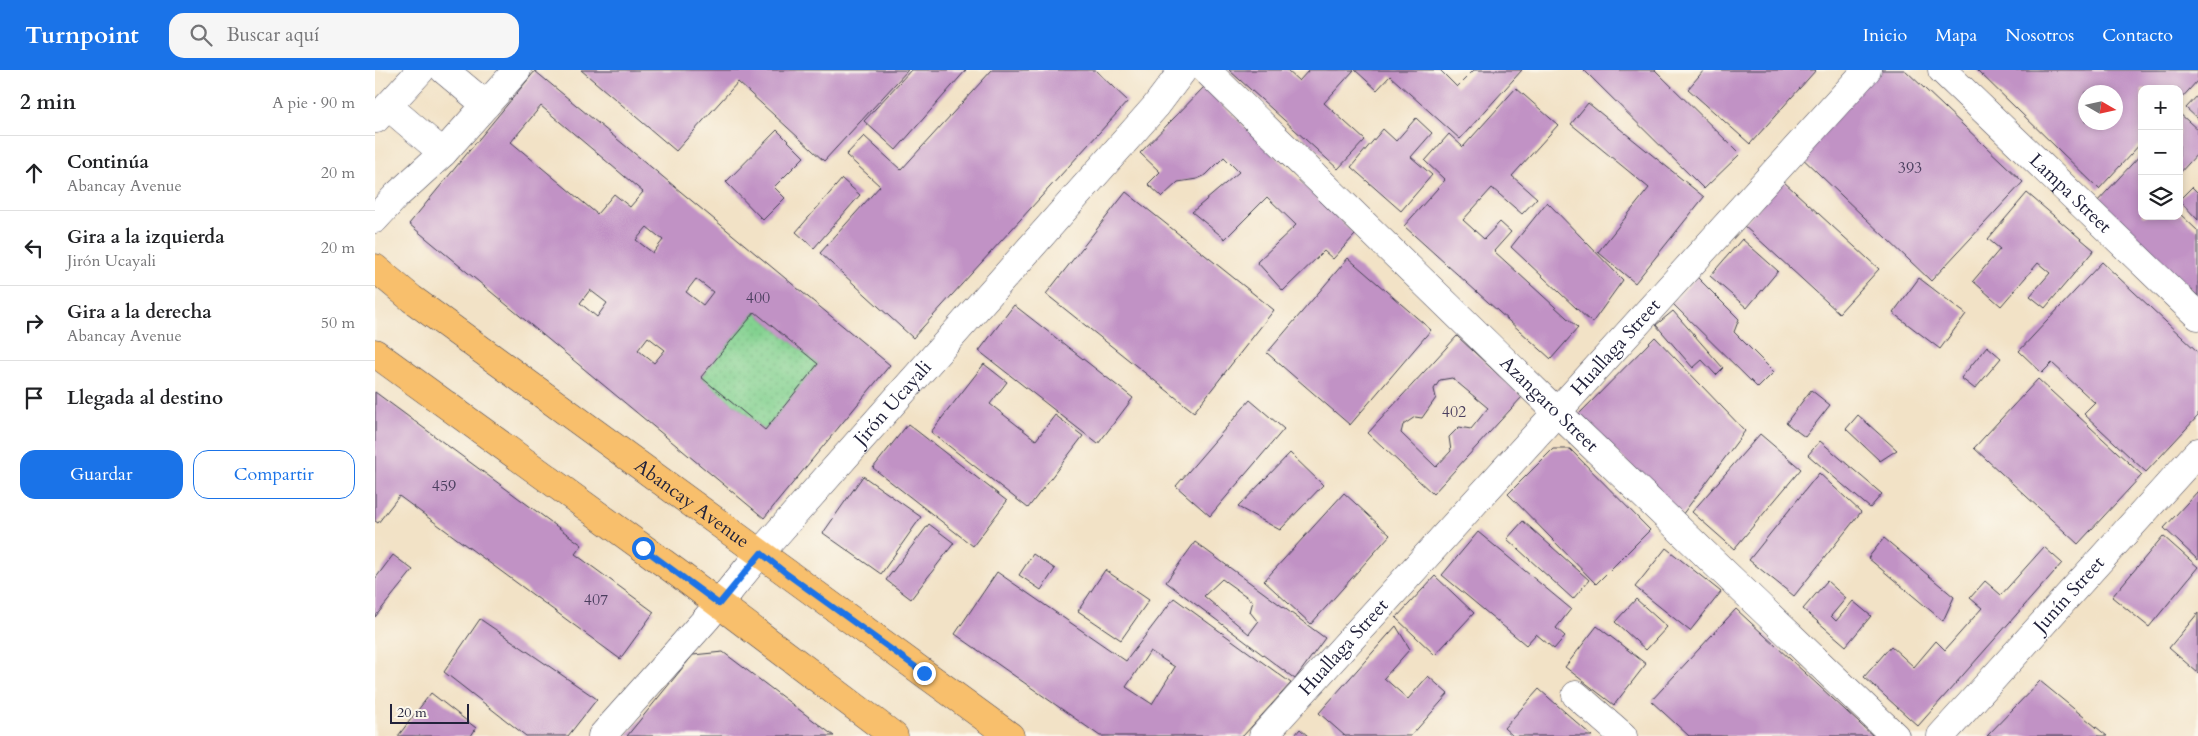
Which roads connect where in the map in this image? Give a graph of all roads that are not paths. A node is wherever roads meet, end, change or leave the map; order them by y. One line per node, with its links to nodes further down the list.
1 (421, 70): 9 (street)
2 (443, 70): 8 (street)
3 (517, 70): 8 (street)
4 (1183, 70): 17 (street, Jirón Ucayali)
5 (1206, 70): 15 (street, Azangaro Street)
6 (1867, 70): 15 (street, Huallaga Street)
7 (1942, 70): 13 (street, Lampa Street)
8 (486, 105): 10 (street)
9 (381, 113): 10 (street)
10 (443, 153): 11 (street)
11 (375, 219)
12 (375, 268): 17 (main road, Abancay Avenue)
13 (2198, 316)
14 (375, 354): 18 (main road)
15 (1557, 412): 23 (street, Huallaga Street); 25 (street, Azangaro Street)
16 (2198, 452): 26 (street, Junín Street)
17 (761, 553): 18 (street, Jirón Ucayali); 22 (main road, Abancay Avenue)
18 (719, 604): 20 (street, Jirón Ucayali); 21 (main road)
19 (1576, 695): 24 (street)
20 (602, 736)
21 (894, 736)
22 (1010, 736)
23 (1263, 736)
24 (1623, 736)
25 (1895, 736)
26 (1941, 736)

